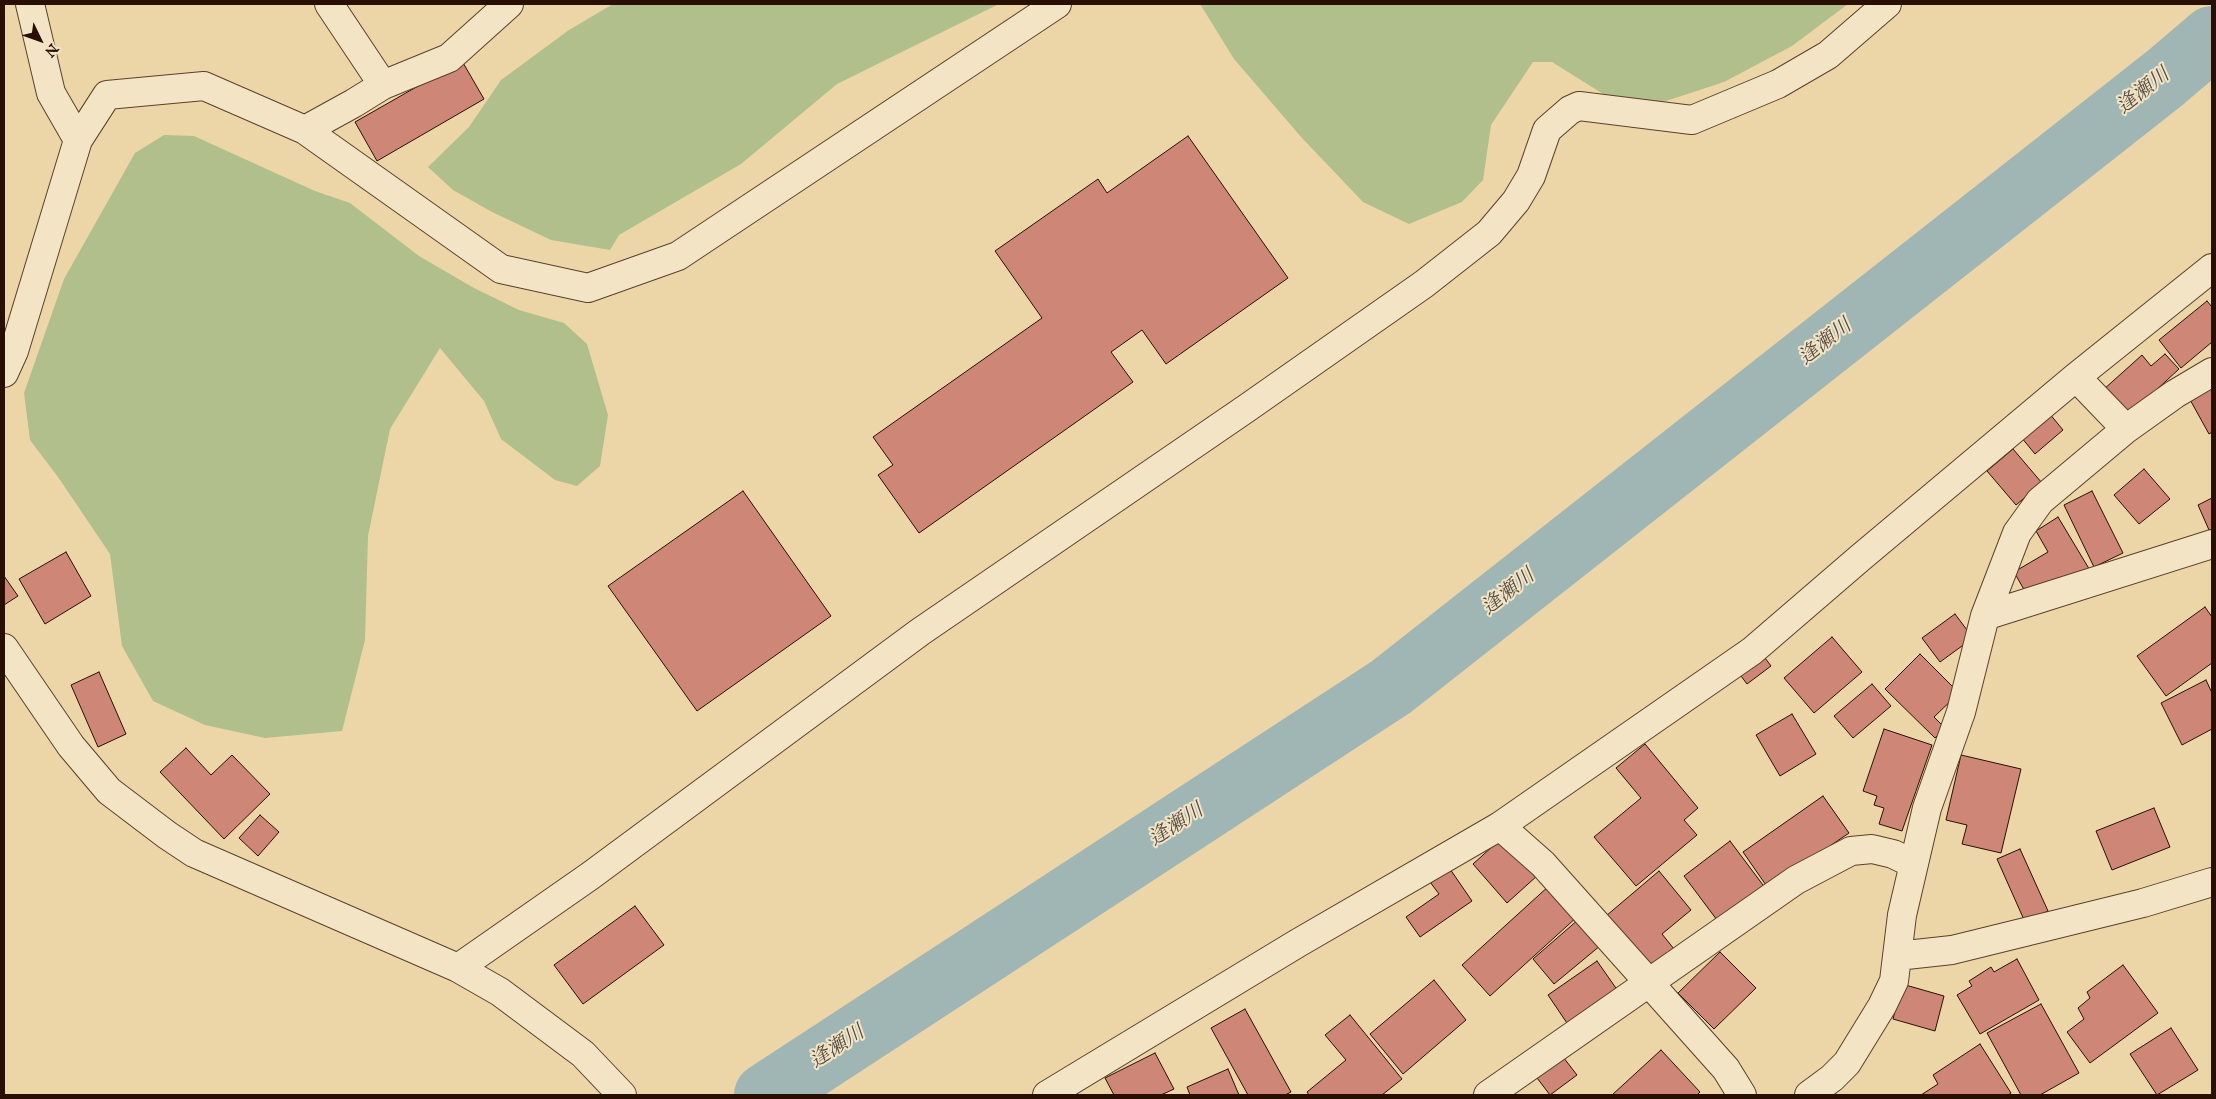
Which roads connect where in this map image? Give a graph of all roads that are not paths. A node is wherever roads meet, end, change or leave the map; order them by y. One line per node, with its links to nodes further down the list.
1 (30, 4): 8 (street)
2 (329, 4): 6 (street)
3 (509, 4): 6 (street)
4 (1057, 4): 7 (street)
5 (1887, 4): 21 (street)
6 (382, 84): 7 (street)
7 (305, 130): 8 (street)
8 (78, 140): 11 (street)
9 (2212, 268): 12 (street)
10 (2212, 372): 13 (street)
11 (4, 373)
12 (2076, 377): 13 (street); 17 (street)
13 (2126, 429): 15 (street)
14 (2212, 544): 15 (street)
15 (1985, 616): 18 (street)
16 (4, 648): 21 (street)
17 (1500, 826): 22 (street); 24 (street)
18 (1914, 864): 20 (street); 22 (street)
19 (2212, 882): 20 (street)
20 (1896, 956): 27 (street)
21 (458, 968): 23 (street)
22 (1650, 984): 25 (street); 26 (street)
23 (622, 1095)
24 (1047, 1095)
25 (1488, 1095)
26 (1742, 1095)
27 (1809, 1095)

